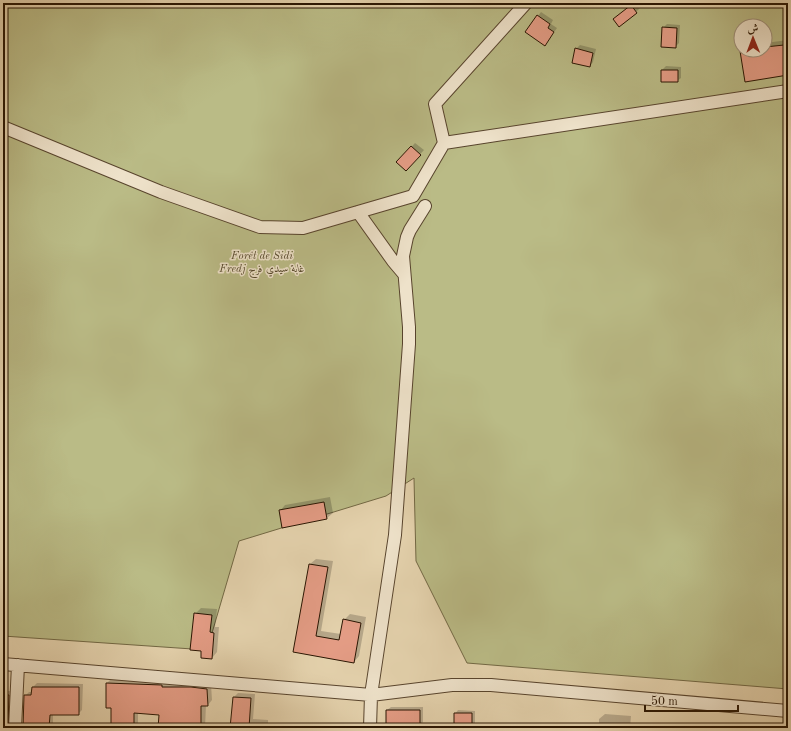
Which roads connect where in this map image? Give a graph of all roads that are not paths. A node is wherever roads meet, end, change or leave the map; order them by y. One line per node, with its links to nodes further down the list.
1 (526, 3): 4 (street)
2 (788, 92): 4 (street)
3 (3, 126): 6 (street)
4 (444, 143): 6 (street)
5 (425, 206): 7 (street)
6 (358, 212): 7 (street)
7 (404, 274): 10 (street)
8 (3, 664): 9 (street)
9 (18, 665): 10 (street); 12 (street)
10 (371, 695): 11 (street); 13 (street)
11 (788, 711)
12 (16, 728)
13 (370, 728)

